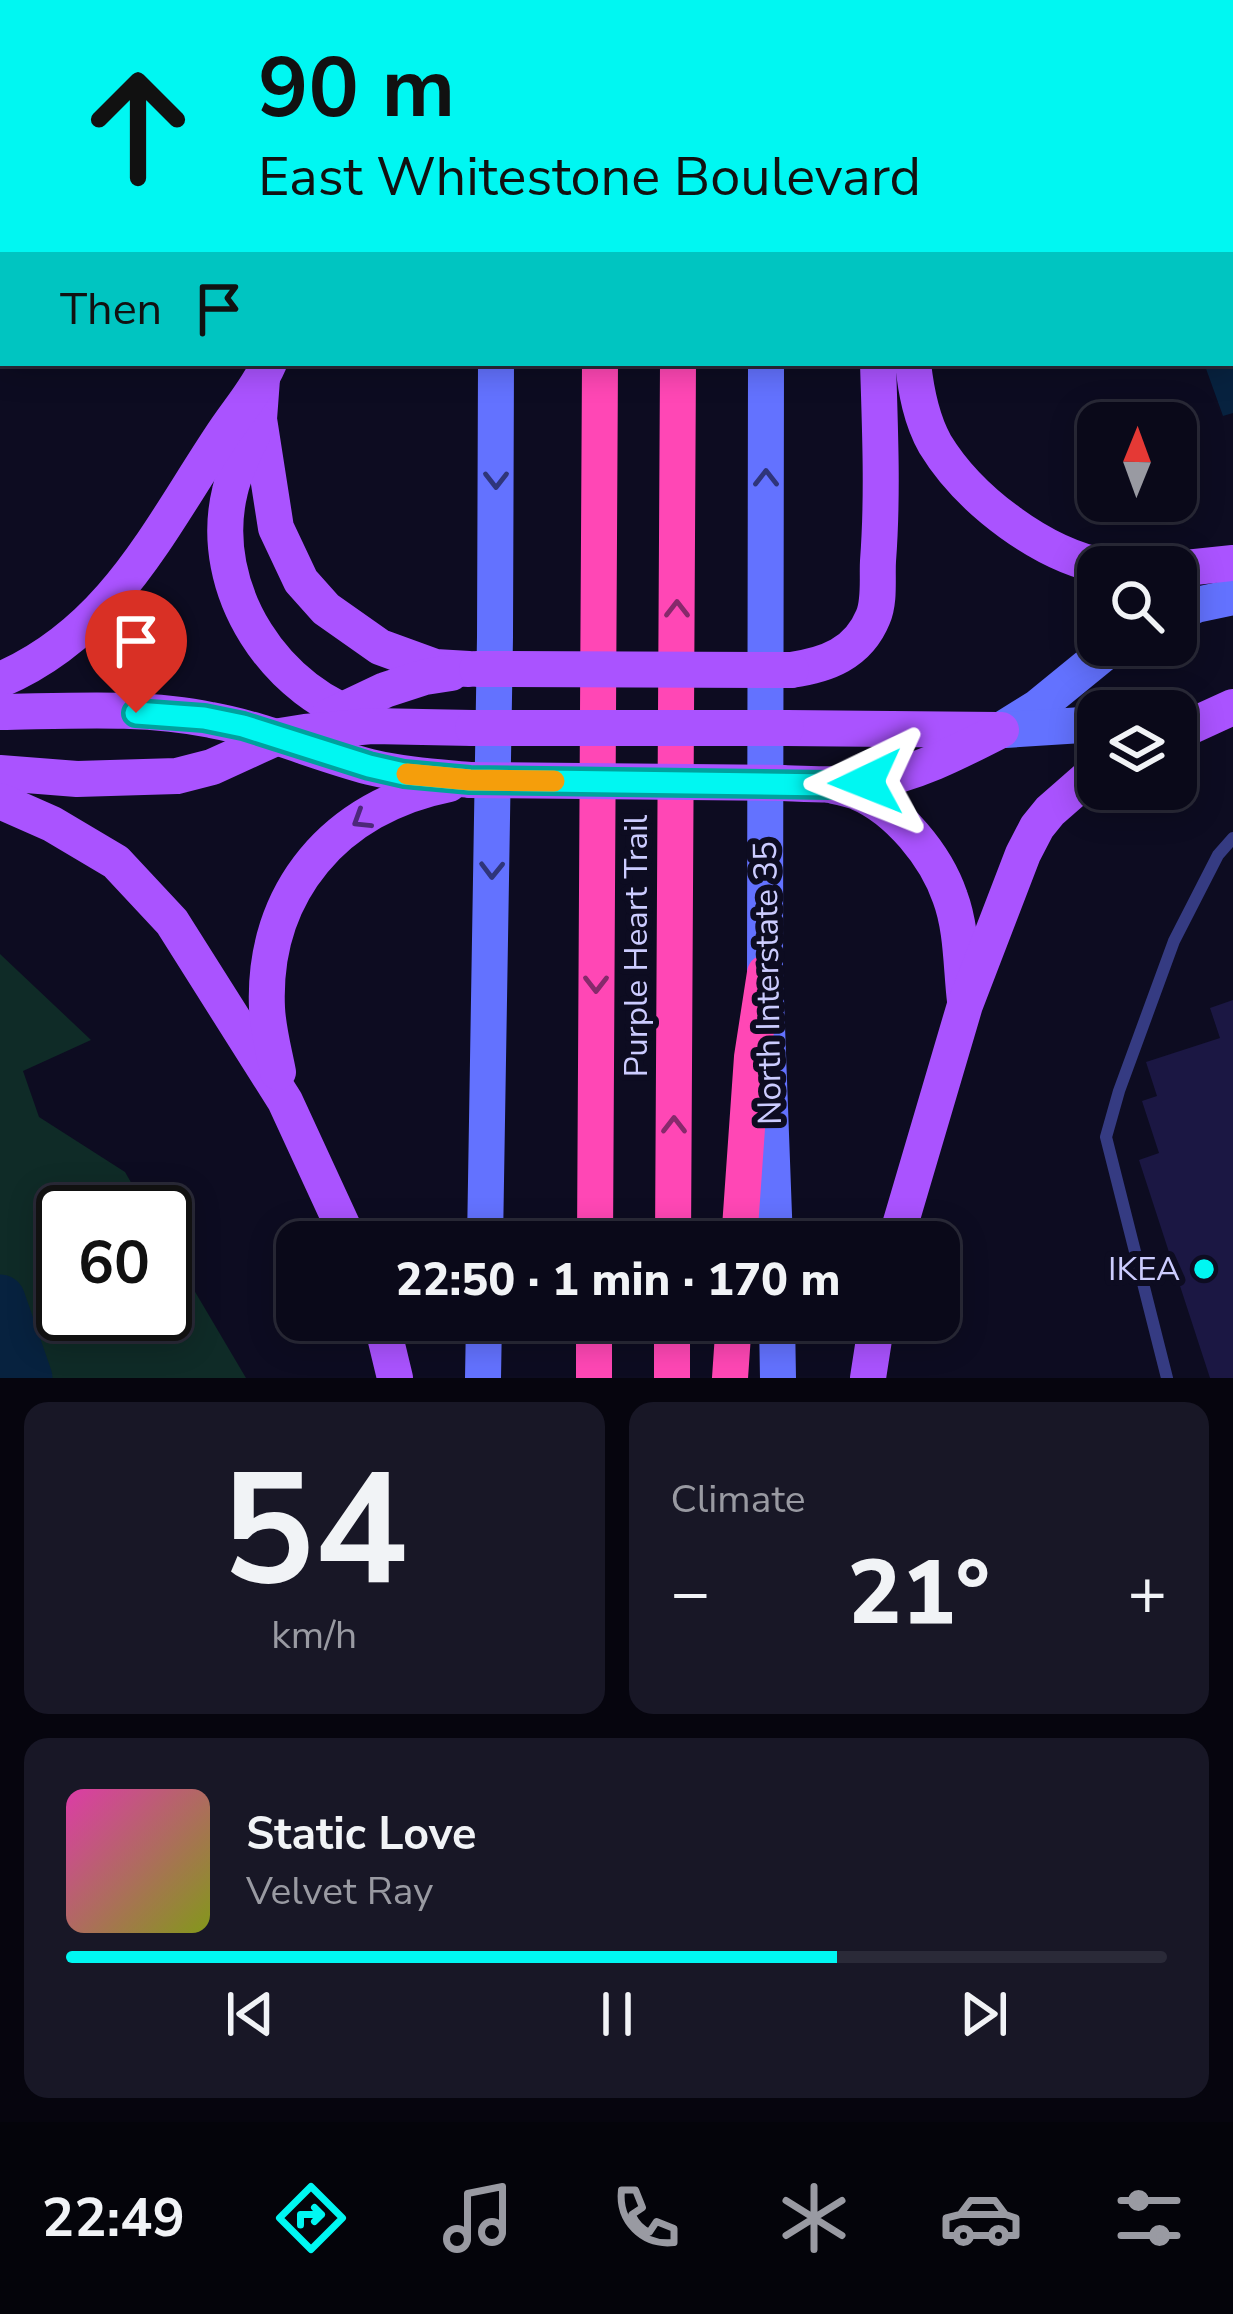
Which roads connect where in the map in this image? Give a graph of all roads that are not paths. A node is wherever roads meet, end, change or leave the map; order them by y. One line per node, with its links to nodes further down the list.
1 (496, 366): 36 (main road, one-way to 36)
2 (600, 366): 37 (highway, Purple Heart Trail, one-way to 37)
3 (679, 366): 38 (highway, Purple Heart Trail, one-way to 3)
4 (766, 366): 32 (main road, North Interstate 35, one-way to 4)
5 (878, 366): 15 (main road, bridge)
6 (913, 366): 9 (main road)
7 (266, 371): 8 (main road); 16 (main road)
8 (259, 419): 15 (main road); 20 (main road)
9 (1077, 557)
10 (1233, 563): 11 (main road)
11 (1197, 567)
12 (1233, 597): 13 (main road)
13 (1197, 605)
14 (1088, 666): 24 (main road)
15 (473, 669): 20 (main road)
16 (0, 680)
17 (1233, 706): 18 (main road); 21 (main road)
18 (1197, 711)
19 (0, 712): 25 (main road)
20 (341, 712): 23 (main road); 25 (main road)
21 (1197, 723)
22 (1077, 725): 24 (main road)
23 (401, 727): 24 (main road, bridge); 25 (main road)
24 (1001, 730): 28 (main road)
25 (280, 736): 26 (main road); 27 (main road)
26 (0, 773)
27 (470, 780): 28 (main road, bridge); 34 (main road, one-way to 34)
28 (830, 785): 33 (main road)
29 (1077, 787): 33 (main road)
30 (0, 801): 34 (main road)
31 (1233, 838): 56 (lane)
32 (765, 973): 39 (highway); 40 (main road, North Interstate 35)
33 (965, 1004): 41 (main road)
34 (285, 1101): 35 (main road)
35 (340, 1221)
36 (485, 1221)
37 (595, 1221)
38 (673, 1221)
39 (740, 1221)
40 (774, 1221)
41 (901, 1221)
42 (386, 1341): 49 (main road)
43 (484, 1341): 50 (main road)
44 (594, 1341): 51 (highway)
45 (672, 1341): 52 (highway)
46 (733, 1341): 53 (highway)
47 (777, 1341): 54 (main road)
48 (874, 1341): 55 (main road)
49 (395, 1378)
50 (483, 1378)
51 (594, 1378)
52 (672, 1378)
53 (730, 1378)
54 (778, 1378)
55 (868, 1378)
56 (1167, 1378)

